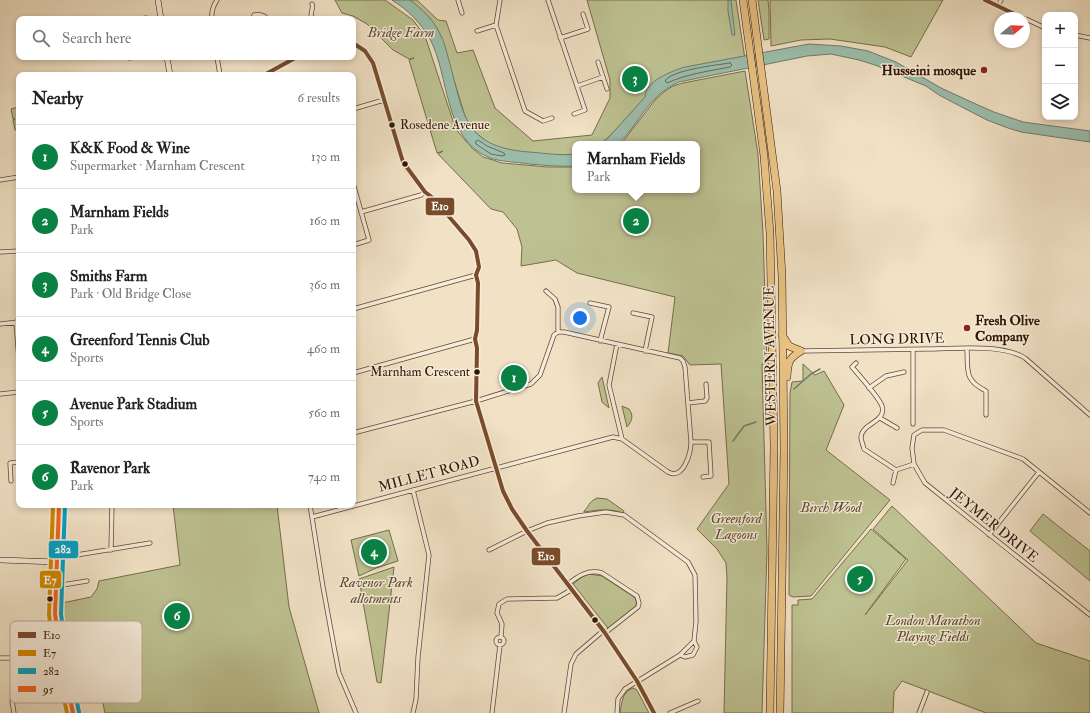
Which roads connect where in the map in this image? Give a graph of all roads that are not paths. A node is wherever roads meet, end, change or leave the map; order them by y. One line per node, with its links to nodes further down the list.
1 (158, 0): 13 (main road)
2 (217, 0): 14 (street)
3 (458, 0): 11 (street)
4 (500, 0): 19 (street)
5 (548, 0): 23 (street)
6 (743, 0): 128 (highway, WESTERN AVENUE)
7 (752, 0): 56 (highway, WESTERN AVENUE)
8 (985, 0): 10 (street)
9 (312, 4): 17 (street)
10 (1011, 12)
11 (462, 13)
12 (583, 14): 23 (street)
13 (161, 16)
14 (211, 16)
15 (254, 16): 16 (street)
16 (263, 16)
17 (311, 16)
18 (1030, 21): 20 (street)
19 (496, 25): 21 (street); 39 (street)
20 (1042, 27)
21 (477, 31)
22 (1078, 36): 24 (street)
23 (560, 38): 34 (street)
24 (1090, 38)
25 (356, 45): 36 (street)
26 (168, 60): 30 (main road)
27 (218, 60): 31 (street)
28 (292, 60): 32 (street)
29 (598, 62): 33 (street)
30 (170, 72)
31 (220, 72)
32 (270, 72)
33 (603, 77): 34 (street); 35 (street)
34 (577, 86): 38 (street)
35 (607, 89)
36 (384, 100): 37 (street); 42 (street)
37 (356, 108)
38 (574, 114)
39 (552, 118)
40 (16, 177): 41 (street)
41 (0, 180)
42 (425, 192): 44 (street); 48 (street)
43 (356, 194): 44 (street)
44 (361, 212): 45 (street)
45 (356, 244)
46 (16, 251): 47 (street)
47 (0, 252)
48 (476, 275): 51 (street); 57 (street)
49 (546, 291): 55 (street)
50 (590, 303): 58 (street)
51 (356, 308)
52 (633, 313): 61 (street)
53 (16, 322): 54 (street)
54 (0, 324)
55 (558, 332): 58 (street); 71 (street)
56 (782, 335): 63 (highway); 81 (highway, WESTERN AVENUE)
57 (475, 339): 65 (street); 71 (street)
58 (600, 341): 59 (street)
59 (617, 344): 61 (street); 79 (street)
60 (967, 349): 62 (street, LONG DRIVE); 73 (street); 74 (street, LONG DRIVE)
61 (645, 350): 72 (street)
62 (913, 350): 63 (street, LONG DRIVE); 76 (street)
63 (801, 351): 81 (highway)
64 (856, 363): 68 (street)
65 (356, 372)
66 (904, 372): 68 (street)
67 (706, 384): 72 (street)
68 (869, 388): 75 (street)
69 (16, 392): 70 (street)
70 (0, 394)
71 (476, 401): 78 (street); 84 (street)
72 (688, 403): 80 (street)
73 (986, 415)
74 (1090, 415)
75 (880, 418): 77 (street); 85 (street)
76 (913, 424)
77 (897, 428)
78 (356, 433)
79 (622, 439): 80 (street); 84 (street, MILLET ROAD)
80 (691, 442): 87 (street)
81 (784, 449): 129 (highway, WESTERN AVENUE)
82 (16, 462): 88 (street)
83 (914, 464): 85 (street); 86 (street, JEYMER DRIVE); 99 (street, JEYMER DRIVE)
84 (495, 468): 90 (street, MILLET ROAD); 98 (street)
85 (896, 470): 89 (street)
86 (1039, 472): 96 (street); 99 (street)
87 (703, 477)
88 (11, 481)
89 (893, 484)
90 (413, 490): 91 (street, MILLET ROAD); 122 (street)
91 (356, 505)
92 (59, 508): 104 (main road)
93 (112, 508): 101 (street)
94 (310, 508): 97 (street)
95 (346, 508): 97 (street, MILLET ROAD)
96 (1090, 513)
97 (312, 517): 121 (street)
98 (527, 531): 102 (street); 106 (street); 112 (street)
99 (989, 535): 109 (street, JEYMER DRIVE)
100 (150, 543): 101 (street)
101 (111, 550): 104 (street)
102 (489, 550)
103 (0, 560): 104 (main road)
104 (57, 560): 107 (main road)
105 (87, 581): 107 (street)
106 (568, 584): 108 (street); 111 (street)
107 (56, 586): 110 (main road)
108 (571, 590): 111 (street); 123 (street)
109 (1090, 615)
110 (56, 621)
111 (604, 632): 114 (street); 124 (street)
112 (694, 641): 113 (street); 113 (street)
113 (680, 655): 114 (street)
114 (637, 681): 125 (street); 126 (street)
115 (927, 692): 130 (street)
116 (698, 701): 127 (street)
117 (12, 703): 119 (street)
118 (71, 703): 120 (main road)
119 (14, 713)
120 (73, 713)
121 (356, 713)
122 (413, 713)
123 (492, 713)
124 (564, 713)
125 (617, 713)
126 (654, 713)
127 (670, 713)
128 (770, 713)
129 (780, 713)
130 (919, 713)

